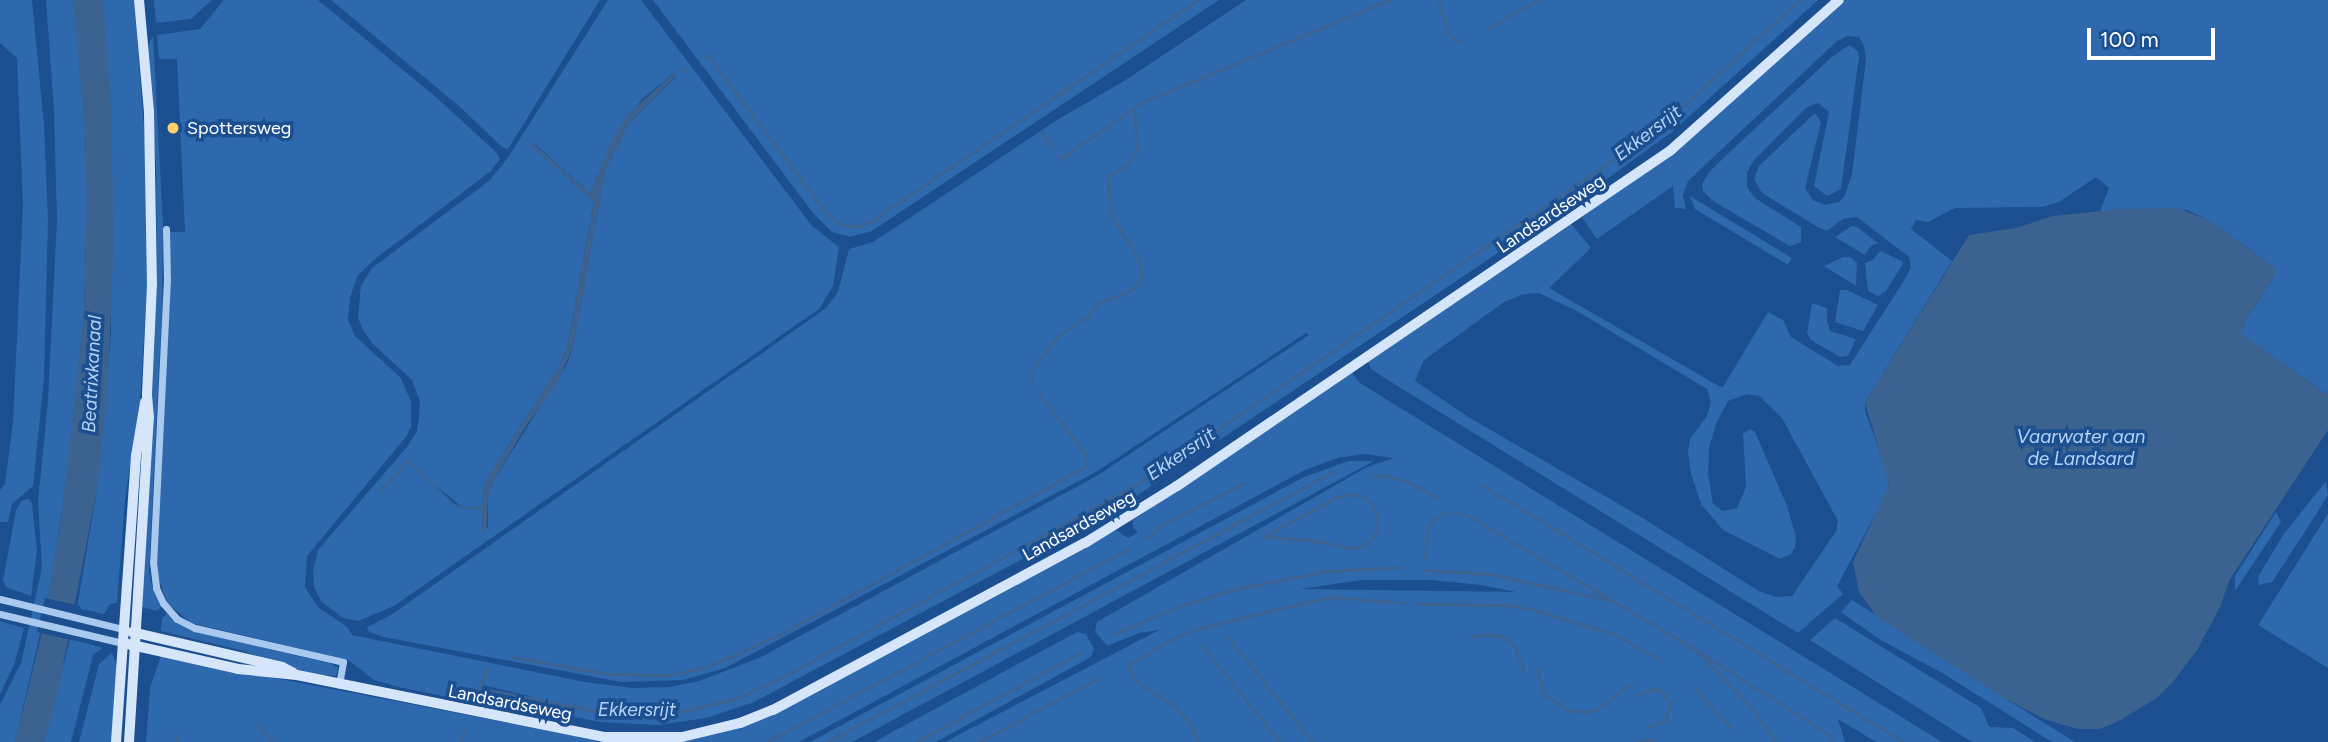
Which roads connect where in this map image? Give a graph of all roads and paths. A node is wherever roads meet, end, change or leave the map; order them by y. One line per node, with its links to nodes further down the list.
1 (138, 0): 4 (street)
2 (1839, 0): 12 (street, Landsardseweg)
3 (166, 229): 12 (street)
4 (147, 394): 7 (street); 8 (street)
5 (0, 598): 7 (street)
6 (0, 614): 9 (street)
7 (123, 629): 8 (street, Landsardseweg); 9 (street)
8 (137, 633): 10 (street); 11 (street, Landsardseweg)
9 (122, 643): 10 (street, Landsardseweg); 13 (street)
10 (136, 646): 11 (street, Landsardseweg); 14 (street)
11 (297, 675): 12 (street, Landsardseweg)
12 (339, 685)
13 (116, 742)
14 (129, 742)

